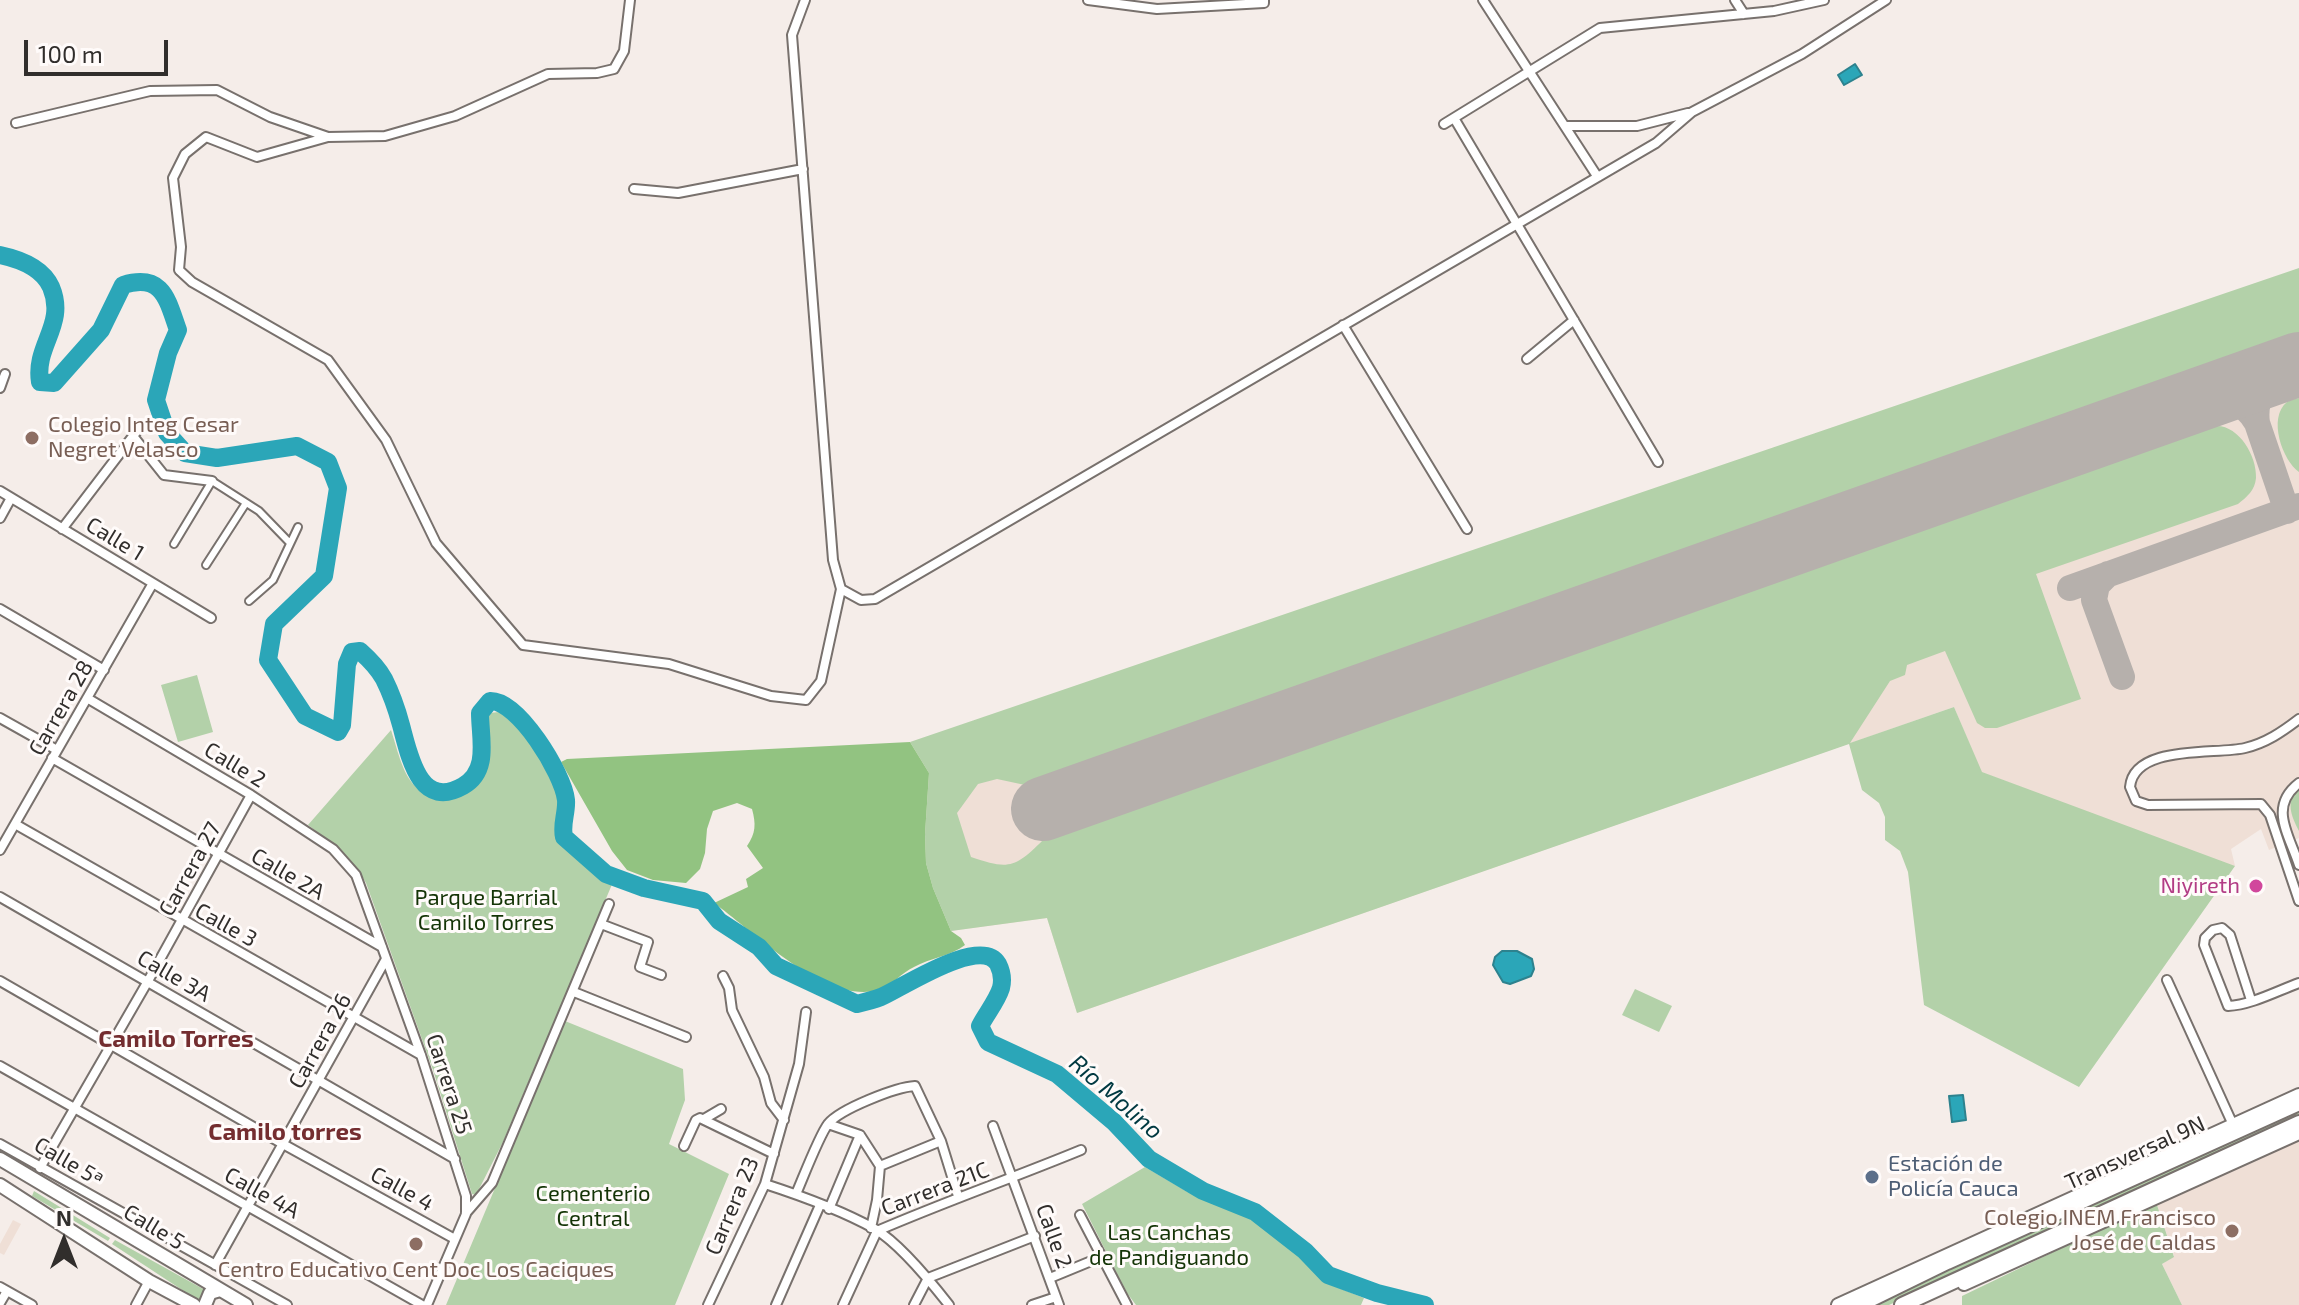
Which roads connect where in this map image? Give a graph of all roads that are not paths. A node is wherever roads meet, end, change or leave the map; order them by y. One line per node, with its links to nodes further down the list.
1 (630, 0): 16 (street)
2 (805, 0): 17 (street)
3 (1088, 0): 4 (street)
4 (1264, 0)
5 (1483, 0): 10 (street)
6 (1735, 0): 9 (street)
7 (1824, 0): 9 (street)
8 (1886, 0): 11 (street)
9 (1744, 14): 10 (street)
10 (1529, 71): 12 (street); 15 (street)
11 (1692, 112): 15 (street); 18 (street)
12 (1454, 118): 14 (street); 20 (street)
13 (16, 123): 16 (street)
14 (1444, 124)
15 (1565, 126): 18 (street)
16 (328, 137): 41 (street)
17 (803, 169): 19 (street); 41 (street)
18 (1597, 176): 20 (street)
19 (634, 189)
20 (1517, 223): 21 (street); 22 (street)
21 (1574, 320): 23 (street); 28 (street)
22 (1343, 325): 36 (street); 41 (street)
23 (1527, 359)
24 (5, 374): 25 (street)
25 (0, 388)
26 (140, 427): 27 (street)
27 (133, 436): 29 (street); 35 (street)
28 (1658, 462)
29 (212, 481): 32 (street); 38 (street)
30 (0, 491): 31 (street, Calle 1)
31 (11, 498): 33 (street); 35 (street, Calle 1)
32 (246, 503): 37 (street); 39 (street)
33 (0, 518)
34 (298, 527): 37 (street)
35 (62, 529): 40 (street, Calle 1)
36 (1467, 529)
37 (289, 542): 42 (street)
38 (174, 544)
39 (206, 565)
40 (153, 583): 44 (street, Calle 1); 45 (street, Carrera 28)
41 (841, 589)
42 (249, 601)
43 (0, 609): 45 (street)
44 (211, 618)
45 (104, 670): 46 (street, Carrera 28)
46 (87, 698): 49 (street, Carrera 28); 51 (street, Calle 2)
47 (0, 718): 49 (street, Calle 2A)
48 (2299, 719): 56 (street)
49 (54, 754): 52 (street, Carrera 28); 55 (street, Calle 2A)
50 (2299, 783): 54 (street)
51 (251, 795): 55 (street, Carrera 27); 58 (street, Calle 2)
52 (15, 824): 53 (street, Carrera 28); 62 (street, Calle 3)
53 (2, 844)
54 (2297, 850): 56 (street); 57 (street)
55 (219, 855): 62 (street, Carrera 27); 64 (street, Calle 2A)
56 (2284, 856): 60 (street)
57 (2299, 865)
58 (356, 875): 64 (street, Carrera 25)
59 (0, 897): 70 (street, Calle 3A)
60 (2299, 901)
61 (609, 904): 63 (street)
62 (182, 920): 70 (street, Carrera 27); 75 (street, Calle 3)
63 (601, 924): 66 (street); 72 (street)
64 (382, 947): 65 (street, Carrera 25)
65 (386, 959): 75 (street, Carrera 26); 78 (street, Carrera 25)
66 (661, 975)
67 (723, 976): 86 (street)
68 (2167, 980): 90 (street)
69 (0, 981): 77 (street, Calle 4)
70 (148, 981): 77 (street, Carrera 27); 80 (street, Calle 3A)
71 (2299, 983): 73 (street)
72 (574, 992): 76 (street); 110 (street)
73 (2251, 1000): 73 (street)
74 (806, 1012): 86 (street, Carrera 23)
75 (355, 1017): 78 (street, Calle 3); 80 (street, Carrera 26)
76 (686, 1037)
77 (111, 1046): 83 (street, Carrera 27); 95 (street, Calle 4)
78 (421, 1055): 100 (street, Carrera 25)
79 (0, 1066): 83 (street, Calle 4A)
80 (318, 1080): 95 (street, Carrera 26); 100 (street, Calle 3A)
81 (2299, 1095): 90 (main road)
82 (2299, 1103): 90 (main road, Transversal 9N)
83 (75, 1109): 102 (street, Carrera 27); 108 (street, Calle 4A)
84 (721, 1109): 85 (street)
85 (704, 1119): 96 (street); 98 (street)
86 (784, 1120): 98 (street, Carrera 23)
87 (2299, 1123): 140 (main road, Transversal 9N)
88 (828, 1124): 92 (street); 93 (street); 106 (street)
89 (993, 1126): 103 (street, Calle 2)
90 (2234, 1128): 138 (main road); 139 (main road, Transversal 9N)
91 (2299, 1133): 141 (main road)
92 (860, 1135): 101 (street); 109 (street)
93 (941, 1141): 101 (street); 107 (street)
94 (0, 1144): 102 (street, Calle 5ª)
95 (283, 1144): 108 (street, Carrera 26); 114 (street, Calle 4)
96 (684, 1146)
97 (1081, 1150): 103 (street, Carrera 21C)
98 (774, 1154): 104 (street, Carrera 23)
99 (0, 1159): 121 (main road, Calle 5)
100 (455, 1159): 110 (street, Carrera 25)
101 (880, 1166): 112 (street)
102 (40, 1168): 116 (street, Calle 5ª)
103 (1014, 1178): 107 (street, Carrera 21C); 113 (street, Calle 2)
104 (765, 1184): 106 (street); 131 (street, Carrera 23)
105 (0, 1185): 119 (main road)
106 (796, 1194): 109 (street)
107 (958, 1196): 112 (street, Carrera 21C)
108 (249, 1205): 116 (street, Carrera 26); 130 (street, Calle 4A)
109 (824, 1207): 112 (street); 132 (street)
110 (466, 1214): 114 (street)
111 (1080, 1215): 115 (street)
112 (874, 1229): 117 (street); 133 (street, Carrera 21C)
113 (1035, 1236): 117 (street); 118 (street, Calle 2)
114 (453, 1238): 130 (street)
115 (1101, 1257): 118 (street); 137 (street)
116 (215, 1265): 129 (street, Calle 5ª)
117 (928, 1278): 134 (street); 135 (street)
118 (1050, 1278): 122 (street, Calle 2)
119 (149, 1281): 125 (street); 126 (main road)
120 (3, 1289): 123 (street); 124 (street)
121 (220, 1290): 127 (main road); 128 (main road, Calle 5)
122 (1057, 1301): 136 (street)
123 (0, 1303)
124 (32, 1305)
125 (136, 1305)
126 (194, 1305)
127 (205, 1305)
128 (246, 1305)
129 (287, 1305)
130 (424, 1305)
131 (708, 1305)
132 (776, 1305)
133 (843, 1305)
134 (914, 1305)
135 (949, 1305)
136 (1032, 1305)
137 (1127, 1305)
138 (1838, 1305)
139 (1859, 1305)
140 (1902, 1305)
141 (1917, 1305)

